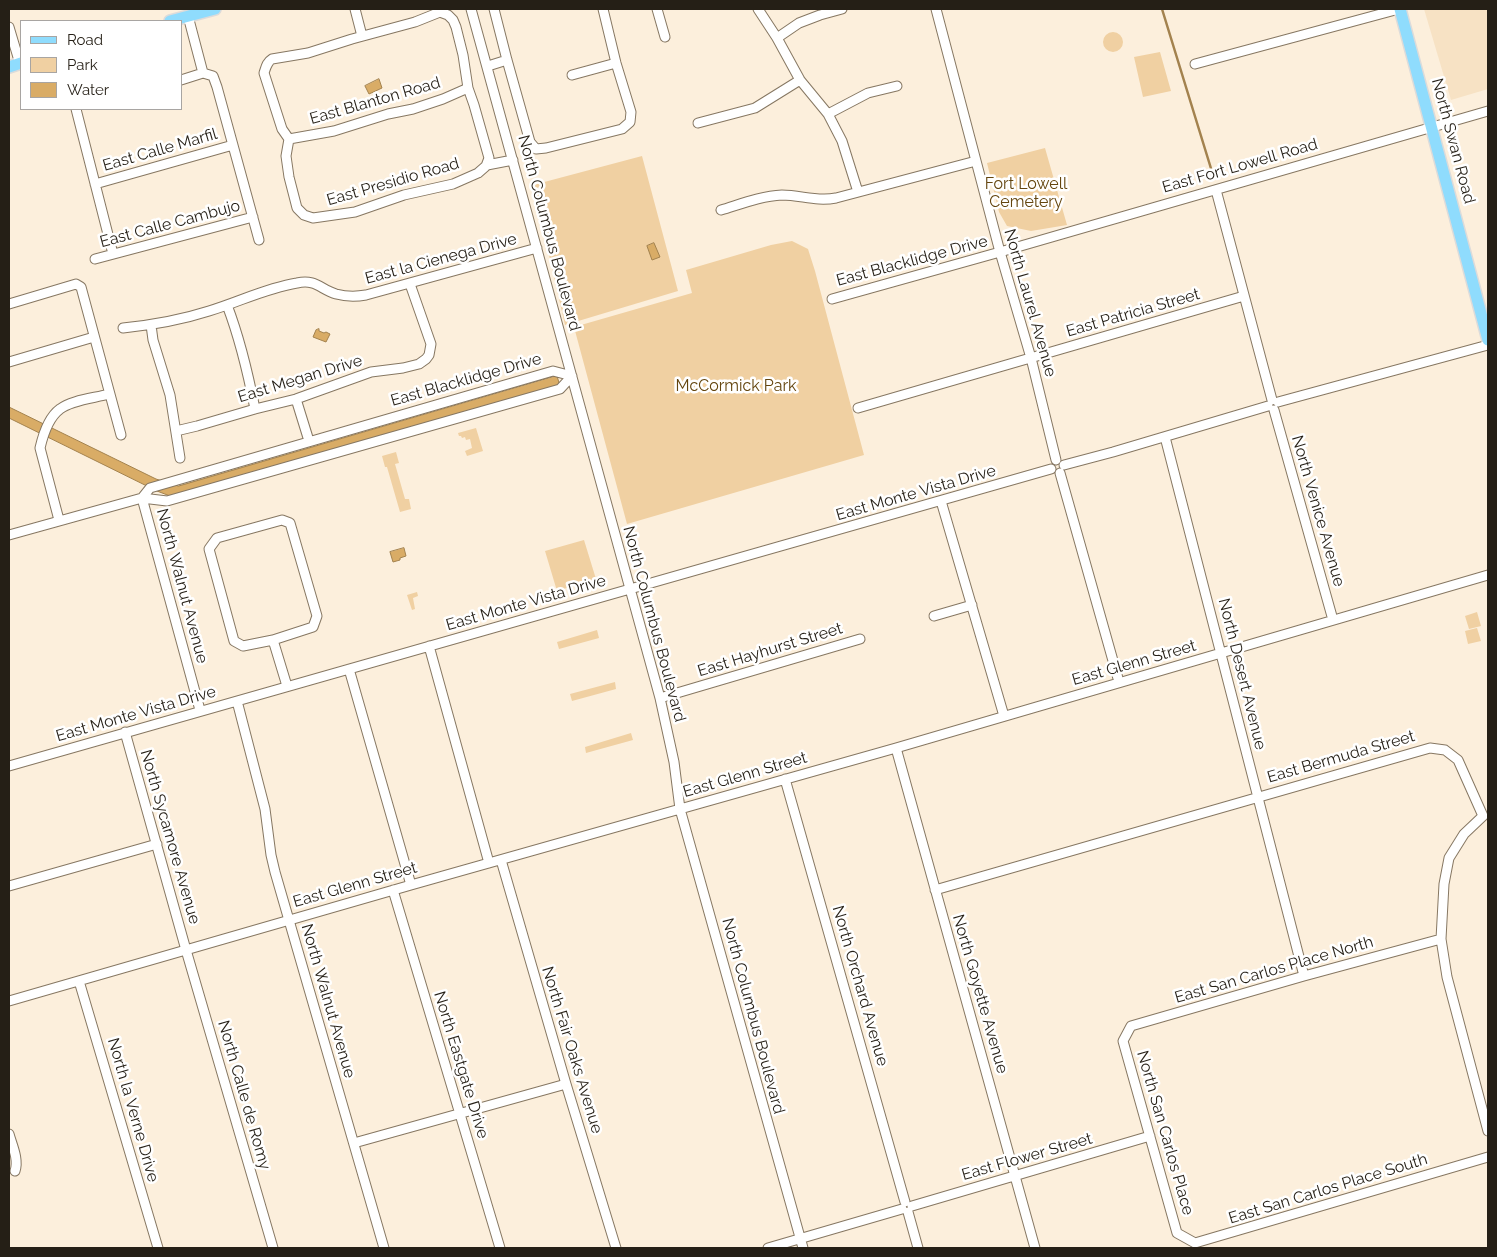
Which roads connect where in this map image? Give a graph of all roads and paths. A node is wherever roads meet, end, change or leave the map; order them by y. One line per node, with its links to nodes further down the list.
1 (215, 9): 11 (main road)
2 (355, 9): 14 (street)
3 (471, 9): 21 (street, North Columbus Boulevard)
4 (494, 9): 17 (street, North Columbus Boulevard)
5 (603, 9): 18 (street)
6 (657, 9): 15 (street)
7 (758, 9): 16 (street)
8 (842, 9): 16 (street)
9 (936, 9): 36 (street, North Laurel Avenue)
10 (1400, 9): 19 (street); 32 (main road, North Swan Road)
11 (188, 16): 12 (main road); 22 (street)
12 (174, 20)
13 (9, 27): 20 (street)
14 (362, 36): 27 (street); 33 (street)
15 (665, 37)
16 (777, 38): 25 (street)
17 (507, 60): 18 (street, North Columbus Boulevard); 21 (street)
18 (616, 62): 23 (street)
19 (1195, 64)
20 (17, 65)
21 (488, 66): 35 (street, North Columbus Boulevard)
22 (203, 73): 24 (street); 34 (street)
23 (572, 75)
24 (182, 80)
25 (800, 80): 30 (street); 31 (street)
26 (897, 86): 30 (street)
27 (468, 88): 33 (street, East Blanton Road); 37 (street)
28 (77, 110): 38 (street)
29 (1488, 111): 32 (street, East Fort Lowell Road)
30 (828, 114): 40 (street)
31 (698, 123)
32 (1432, 127): 39 (street, East Fort Lowell Road); 56 (main road, North Swan Road)
33 (289, 139): 37 (street, East Presidio Road)
34 (233, 144): 38 (street, East Calle Marfil); 42 (street)
35 (513, 160): 37 (street); 44 (street, North Columbus Boulevard)
36 (976, 162): 40 (street); 45 (street, North Laurel Avenue)
37 (487, 165)
38 (95, 184): 46 (street)
39 (1216, 190): 45 (street, East Fort Lowell Road); 49 (street, North Venice Avenue)
40 (858, 192): 41 (street)
41 (721, 210)
42 (253, 217): 43 (street); 46 (street, East Calle Cambujo)
43 (259, 240)
44 (537, 248): 48 (street, East la Cienega Drive); 60 (street, North Columbus Boulevard)
45 (1000, 252): 50 (street, East Blacklidge Drive); 58 (street, North Laurel Avenue)
46 (114, 254): 47 (street, East Calle Cambujo)
47 (94, 260)
48 (410, 284): 52 (street, East la Cienega Drive); 62 (street, East Megan Drive)
49 (1244, 296): 58 (street, East Patricia Street); 63 (street, North Venice Avenue)
50 (832, 299)
51 (9, 304): 55 (street)
52 (227, 305): 53 (street, East la Cienega Drive); 65 (street)
53 (151, 325): 54 (street, East la Cienega Drive); 66 (street)
54 (123, 328)
55 (94, 337): 59 (street); 61 (street)
56 (1488, 340)
57 (1488, 345): 63 (street)
58 (1031, 358): 64 (street, East Patricia Street); 71 (street, North Laurel Avenue)
59 (9, 362)
60 (572, 376): 69 (street, East Blacklidge Drive); 73 (street); 78 (street, North Columbus Boulevard)
61 (109, 394): 67 (street); 75 (street)
62 (296, 399): 65 (street, East Megan Drive); 69 (street)
63 (1273, 404): 68 (street); 81 (street, North Venice Avenue)
64 (858, 408)
65 (255, 409): 66 (street, East Megan Drive)
66 (176, 430): 70 (street)
67 (121, 435)
68 (1165, 437): 71 (street); 85 (street, North Desert Avenue)
69 (309, 441): 73 (street, East Blacklidge Drive)
70 (180, 458)
71 (1060, 462): 72 (street)
72 (1055, 471): 74 (street, East Monte Vista Drive); 87 (street)
73 (142, 498): 75 (street); 91 (street, North Walnut Avenue)
74 (941, 501): 78 (street, East Monte Vista Drive); 79 (street)
75 (59, 520): 76 (street)
76 (9, 535)
77 (1488, 575): 81 (street, East Glenn Street)
78 (630, 589): 84 (street, East Monte Vista Drive); 89 (street, North Columbus Boulevard)
79 (972, 606): 80 (street); 92 (street)
80 (934, 616)
81 (1333, 620): 85 (street, East Glenn Street)
82 (860, 639): 89 (street, East Hayhurst Street)
83 (273, 640): 83 (street); 88 (street)
84 (429, 646): 86 (street, East Monte Vista Drive); 102 (street)
85 (1222, 654): 87 (street, East Glenn Street); 97 (street, North Desert Avenue)
86 (349, 669): 88 (street, East Monte Vista Drive); 103 (street)
87 (1119, 682): 92 (street, East Glenn Street)
88 (287, 686): 90 (street, East Monte Vista Drive)
89 (660, 698): 98 (street, North Columbus Boulevard)
90 (236, 701): 91 (street, East Monte Vista Drive); 107 (street, North Walnut Avenue)
91 (200, 710): 93 (street, East Monte Vista Drive)
92 (1004, 716): 94 (street, East Glenn Street)
93 (125, 732): 95 (street, East Monte Vista Drive); 100 (street, North Sycamore Avenue)
94 (896, 748): 96 (street, East Glenn Street); 106 (street, North Goyette Avenue)
95 (9, 766)
96 (785, 779): 98 (street, East Glenn Street); 123 (street, North Orchard Avenue)
97 (1258, 796): 99 (street, East Bermuda Street); 106 (street, East Bermuda Street); 110 (street, North Desert Avenue)
98 (680, 809): 101 (street, East Glenn Street); 125 (street, North Columbus Boulevard)
99 (1486, 815): 108 (street, East Bermuda Street)
100 (157, 844): 104 (street); 109 (street, North Sycamore Avenue)
101 (501, 860): 102 (street, East Glenn Street); 114 (street, North Fair Oaks Avenue)
102 (489, 863): 103 (street, East Glenn Street)
103 (411, 885): 105 (street, East Glenn Street)
104 (9, 886)
105 (393, 890): 107 (street, East Glenn Street); 115 (street, North Eastgate Drive)
106 (936, 890): 122 (street, North Goyette Avenue)
107 (288, 920): 109 (street, East Glenn Street); 119 (street, North Walnut Avenue)
108 (1441, 939): 110 (street, East San Carlos Place North); 116 (street, East Bermuda Street)
109 (186, 950): 111 (street, East Glenn Street); 127 (street, North Calle de Romy)
110 (1304, 976): 113 (street, East San Carlos Place North)
111 (79, 981): 112 (street, East Glenn Street); 126 (street, North la Verne Drive)
112 (9, 1001)
113 (1123, 1041): 118 (street, North San Carlos Place)
114 (566, 1084): 115 (street); 130 (street, North Fair Oaks Avenue)
115 (460, 1114): 119 (street); 129 (street, North Eastgate Drive)
116 (1488, 1131)
117 (9, 1134): 121 (street)
118 (1150, 1136): 122 (street, East Flower Street); 124 (street, North San Carlos Place)
119 (354, 1143): 128 (street, North Walnut Avenue)
120 (1488, 1156): 124 (street, East San Carlos Place South)
121 (15, 1174)
122 (1015, 1176): 123 (street, East Flower Street); 133 (street, North Goyette Avenue)
123 (907, 1207): 125 (street, East Flower Street); 132 (street, North Orchard Avenue)
124 (1177, 1233)
125 (801, 1244): 131 (street, East Flower Street)
126 (158, 1248)
127 (273, 1248)
128 (384, 1248)
129 (500, 1248)
130 (616, 1248)
131 (768, 1248)
132 (918, 1248)
133 (1035, 1248)

